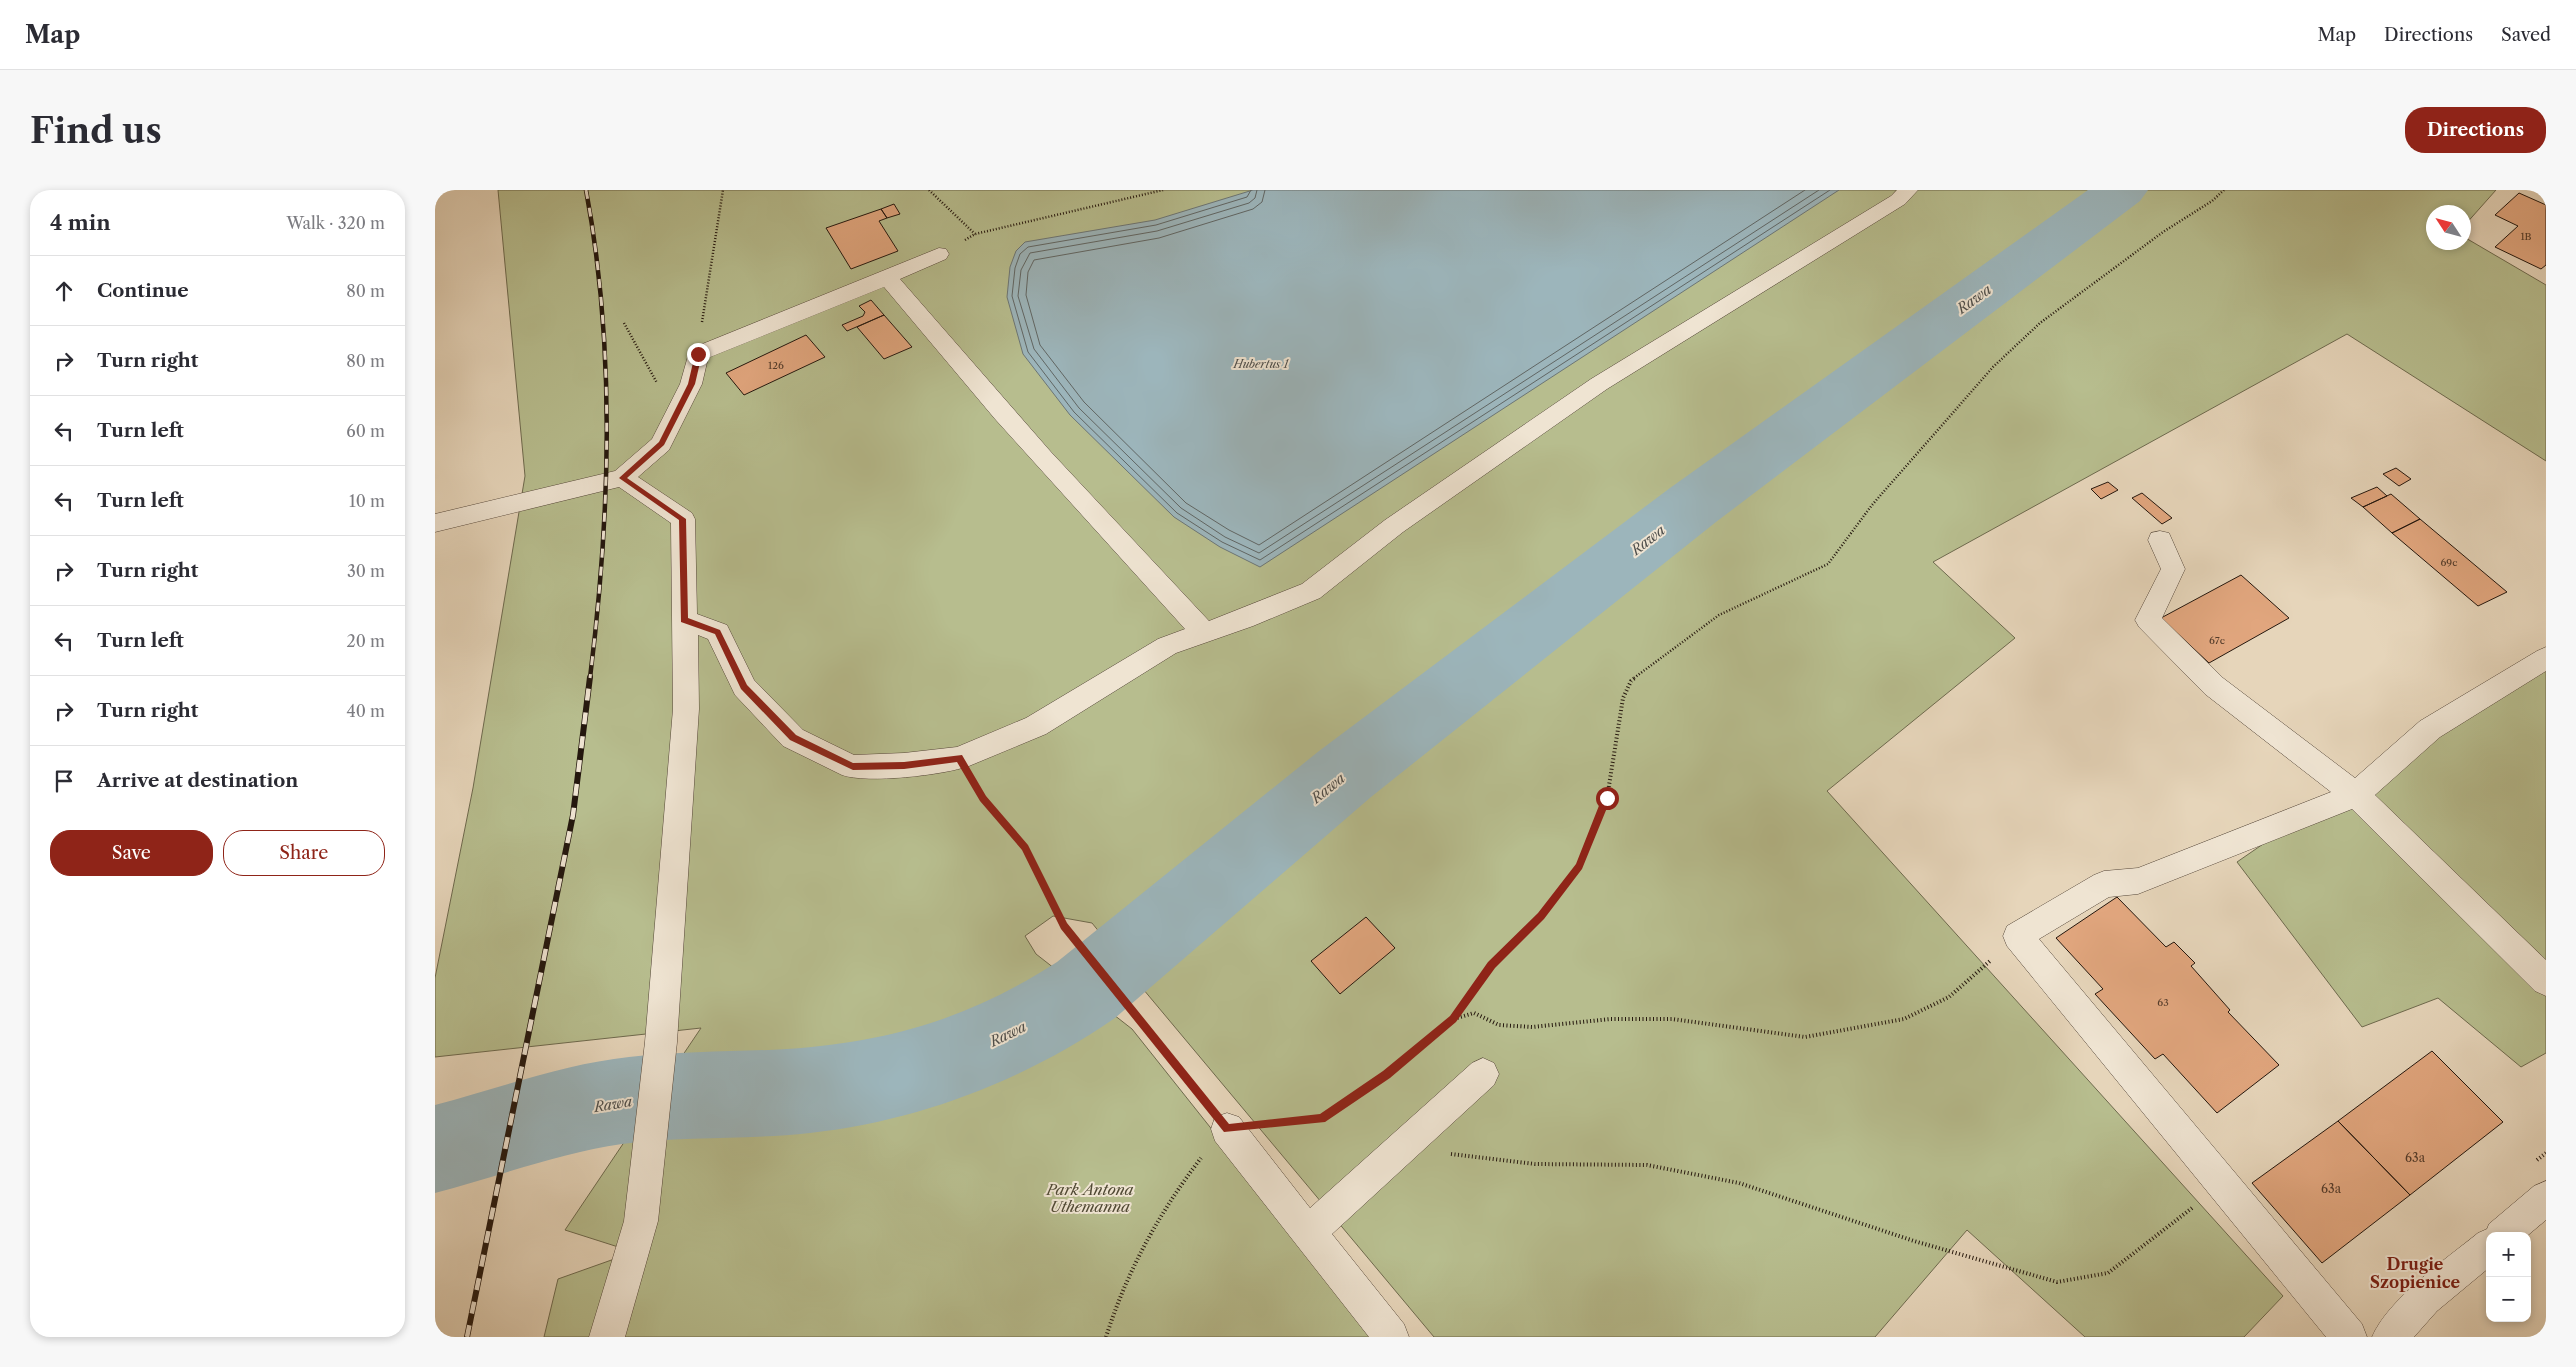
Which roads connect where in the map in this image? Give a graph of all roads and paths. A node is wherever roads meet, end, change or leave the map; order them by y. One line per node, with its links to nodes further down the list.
1 (723, 190): 10 (path)
2 (929, 190): 6 (path)
3 (1163, 190): 6 (path)
4 (1908, 190): 16 (street)
5 (2223, 190): 22 (path)
6 (975, 234): 7 (path)
7 (939, 254): 8 (street)
8 (887, 278): 10 (street); 16 (street)
9 (624, 323): 11 (path)
10 (698, 354): 11 (street)
11 (680, 409): 12 (street)
12 (622, 478): 13 (street); 15 (street)
13 (435, 522)
14 (2160, 540): 19 (street)
15 (684, 620): 18 (street); 31 (street)
16 (1205, 633): 18 (street)
17 (2546, 658): 19 (street)
18 (959, 758): 24 (path)
19 (2355, 795): 20 (street); 21 (street)
20 (2018, 936): 22 (path); 26 (street)
21 (2546, 981)
22 (1453, 1019): 24 (path)
23 (1483, 1074): 25 (street)
24 (1227, 1129): 28 (street); 32 (path)
25 (1401, 1147): 26 (path); 28 (street)
26 (2222, 1184): 34 (street)
27 (2546, 1198): 29 (street)
28 (1310, 1231): 33 (street)
29 (2506, 1232)
30 (2486, 1248): 35 (street)
31 (607, 1337)
32 (1106, 1337)
33 (1391, 1337)
34 (2349, 1337)
35 (2390, 1337)

